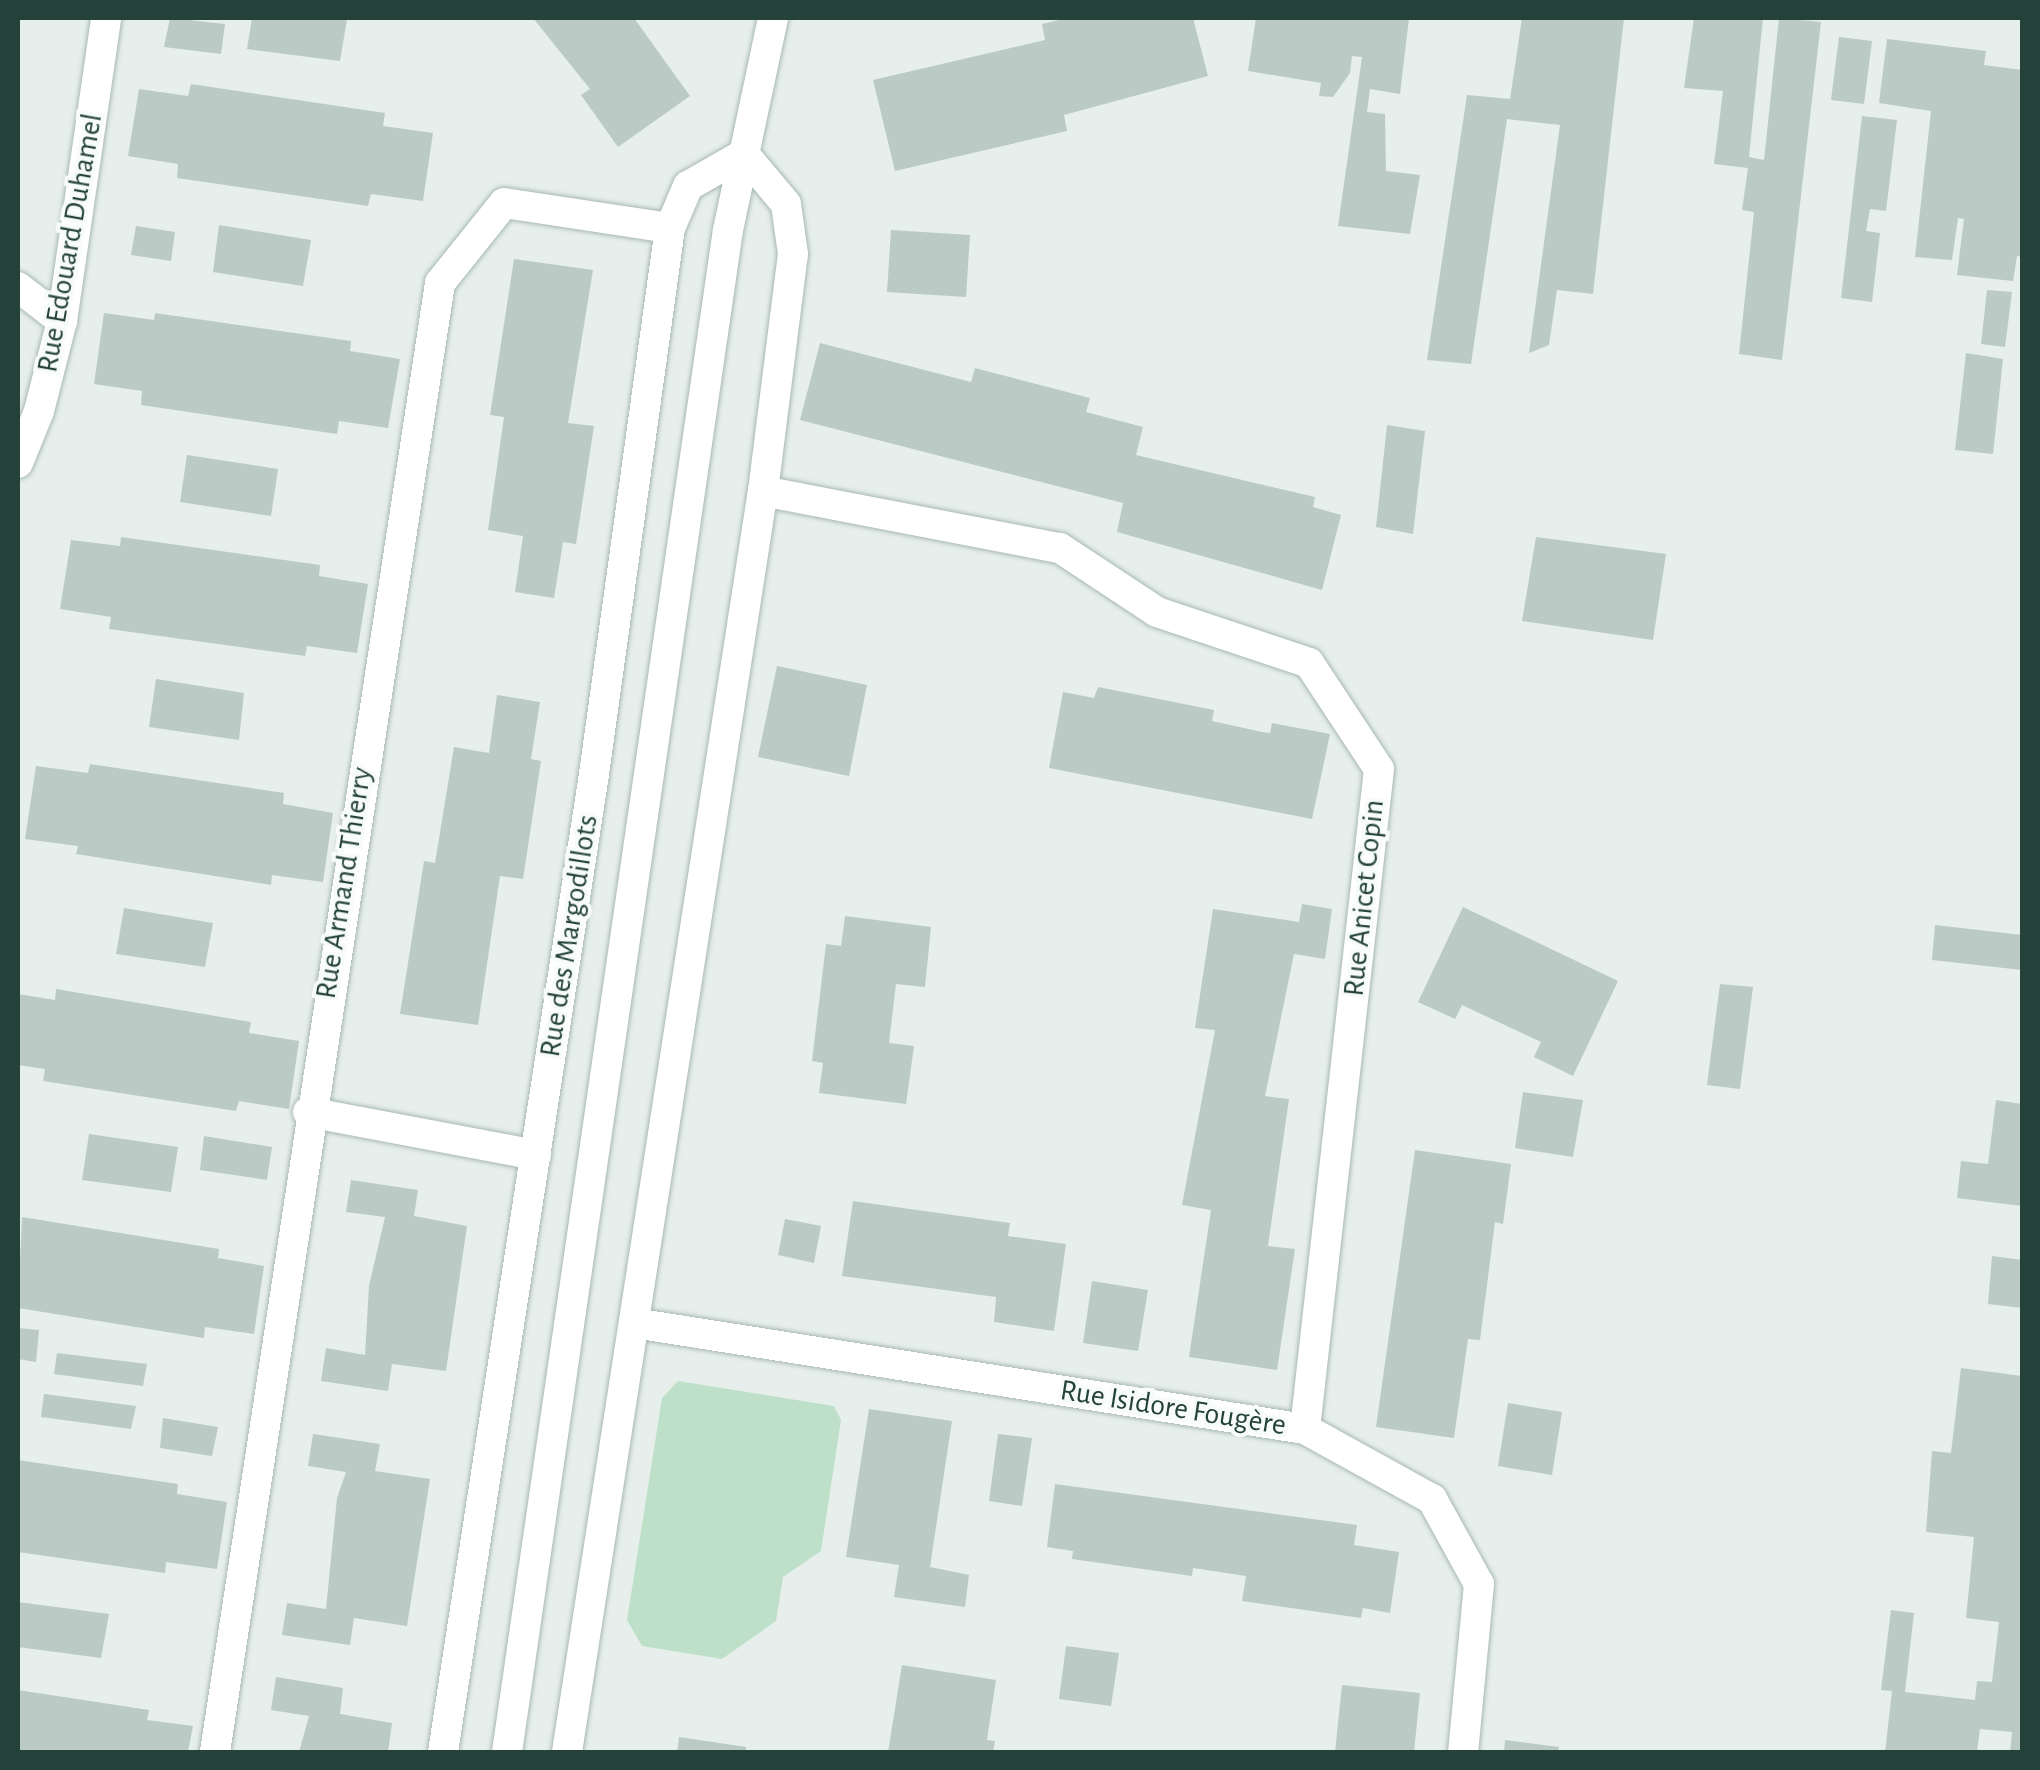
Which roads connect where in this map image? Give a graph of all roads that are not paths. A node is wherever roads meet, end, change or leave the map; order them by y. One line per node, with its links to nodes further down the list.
1 (106, 18): 6 (street, Rue Edouard Duhamel)
2 (773, 18): 3 (street, Rue des Margodillots)
3 (744, 154): 4 (street, Rue des Margodillots); 8 (street); 15 (street, Rue des Margodillots)
4 (670, 228): 9 (street, Rue Armand Thierry); 10 (street, Rue des Margodillots)
5 (18, 287): 6 (street)
6 (62, 321): 7 (street, Rue Edouard Duhamel)
7 (18, 463)
8 (763, 491): 11 (street); 12 (street, Rue Anicet Copin)
9 (308, 1112): 10 (street); 13 (street, Rue Armand Thierry)
10 (536, 1155): 14 (street, Rue des Margodillots)
11 (634, 1323): 12 (street, Rue Isidore Fougère); 16 (street)
12 (1305, 1429): 17 (street, Rue Isidore Fougère)
13 (215, 1752)
14 (443, 1752)
15 (507, 1752)
16 (567, 1752)
17 (1463, 1752)

